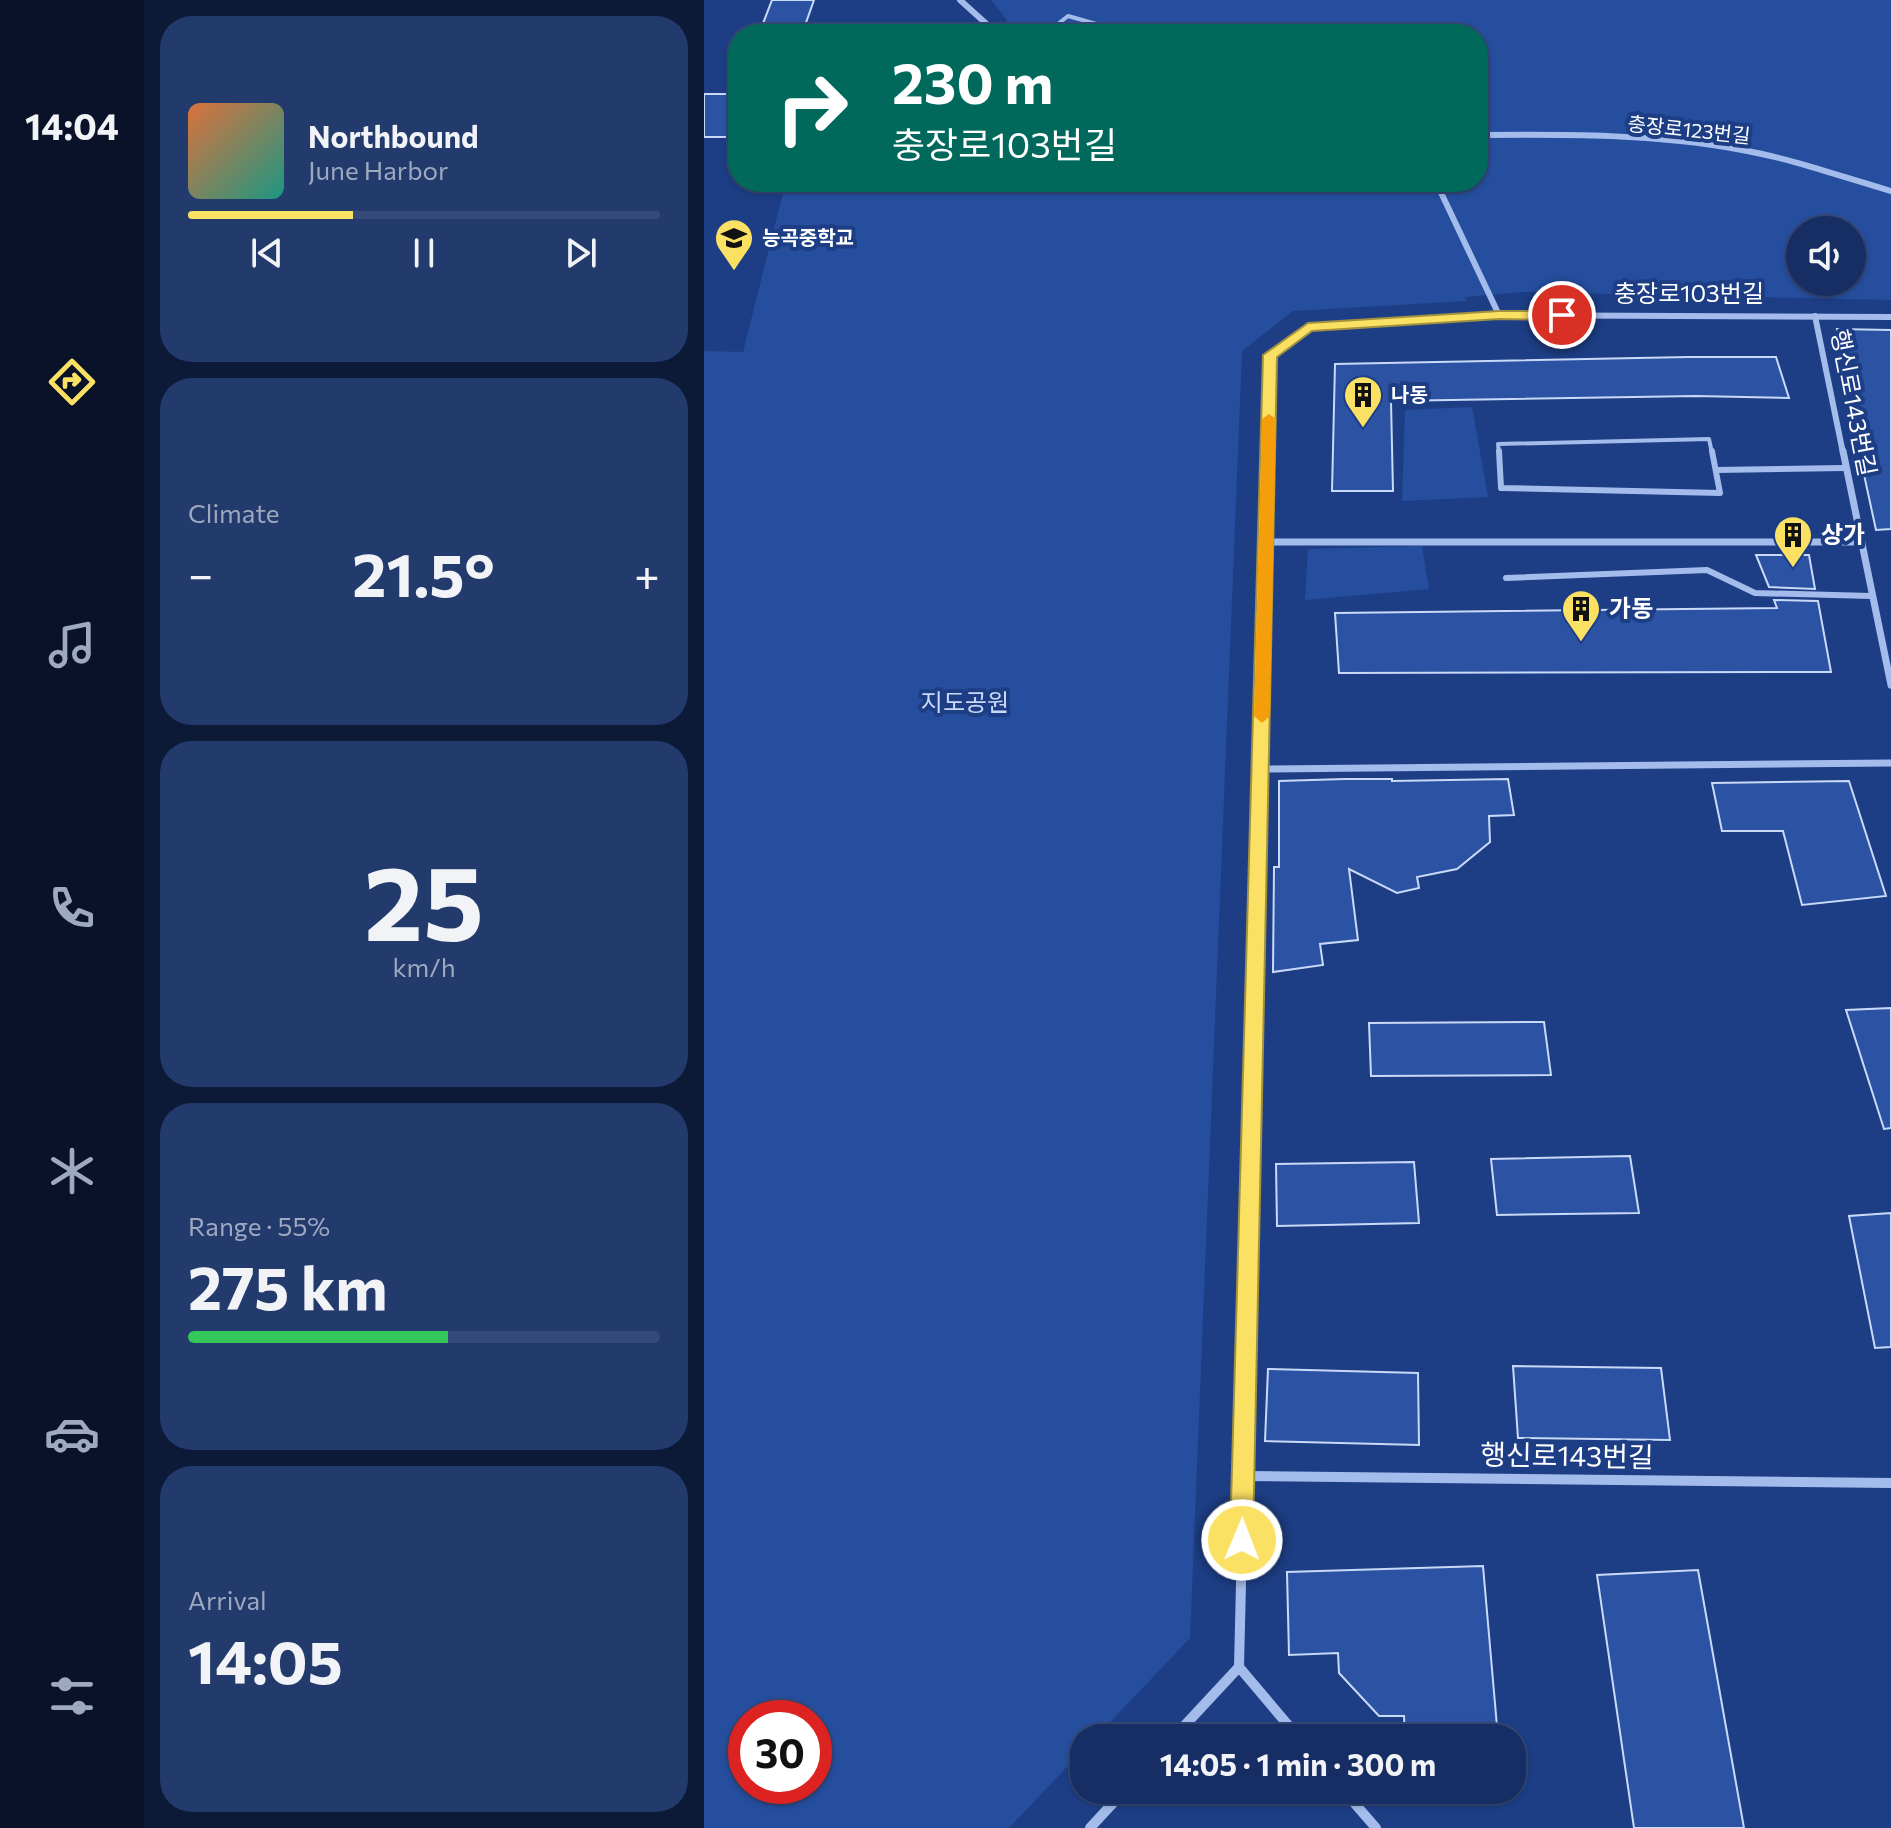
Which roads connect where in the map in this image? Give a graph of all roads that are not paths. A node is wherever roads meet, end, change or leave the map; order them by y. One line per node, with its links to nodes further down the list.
1 (960, 0): 2 (street)
2 (987, 24)
3 (1058, 24): 4 (lane)
4 (1096, 24)
5 (1488, 135): 6 (street, 충장로123번길)
6 (1891, 191)
7 (1441, 192): 8 (street)
8 (1499, 315): 9 (street, 충장로103번길); 13 (street, 충장로103번길)
9 (1815, 316): 10 (street, 충장로103번길); 11 (street, 행신로143번길)
10 (1891, 317)
11 (1845, 468): 12 (lane); 14 (street, 행신로143번길)
12 (1716, 470): 12 (lane)
13 (1266, 542): 14 (street); 19 (street, 충장로103번길)
14 (1860, 542): 16 (street, 행신로143번길)
15 (1506, 578): 16 (lane)
16 (1871, 596): 17 (street, 행신로143번길)
17 (1891, 685)
18 (1891, 763): 19 (street)
19 (1261, 769): 20 (street, 충장로103번길)
20 (1243, 1476): 21 (street, 행신로143번길); 22 (street, 충장로103번길)
21 (1891, 1483)
22 (1239, 1667): 23 (street); 24 (street)
23 (1186, 1724)
24 (1287, 1724)
25 (1112, 1804): 27 (street)
26 (1355, 1804): 28 (street)
27 (1090, 1828)
28 (1376, 1828)

